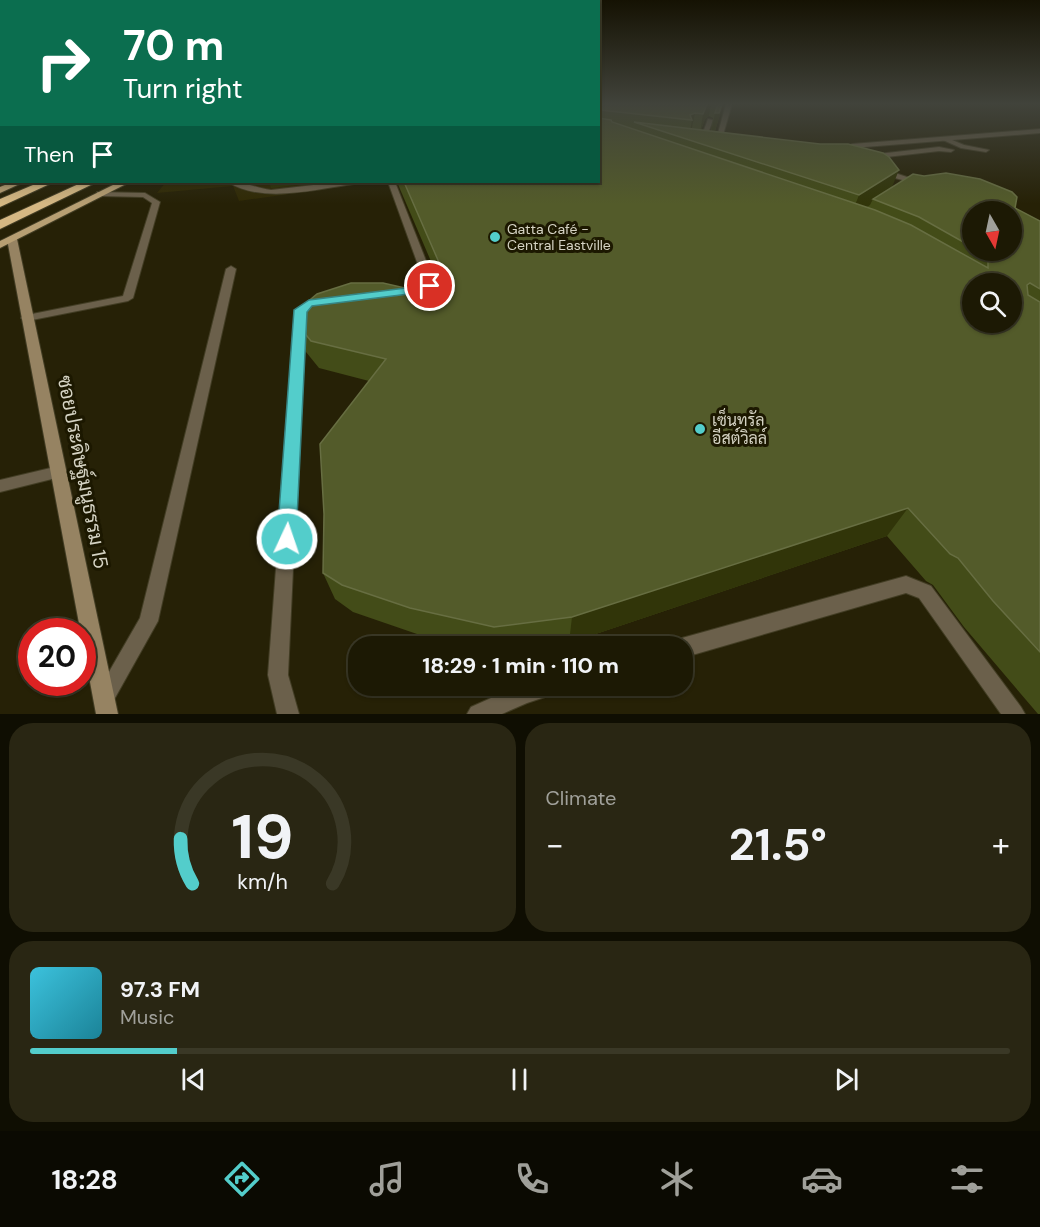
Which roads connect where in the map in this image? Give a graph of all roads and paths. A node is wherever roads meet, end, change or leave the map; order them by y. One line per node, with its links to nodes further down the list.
1 (965, 137): 2 (street)
2 (945, 139): 3 (street); 5 (street)
3 (842, 146)
4 (951, 150): 6 (street)
5 (986, 150)
6 (856, 159)
7 (875, 170): 8 (street)
8 (915, 182): 16 (street); 18 (street)
9 (15, 183): 17 (main road)
10 (46, 183): 20 (highway)
11 (89, 183): 21 (highway)
12 (122, 183): 19 (main road)
13 (235, 183): 14 (street)
14 (346, 183)
15 (392, 183): 24 (street)
16 (929, 186)
17 (0, 187)
18 (906, 187)
19 (100, 194): 22 (main road); 26 (street)
20 (0, 203)
21 (0, 225)
22 (6, 242): 26 (street, ซอยประดิษฐ์มนูธรรม 15)
23 (231, 268): 31 (street)
24 (390, 293)
25 (309, 303): 32 (street)
26 (27, 318): 27 (street, ซอยประดิษฐ์มนูธรรม 15)
27 (59, 472): 28 (street); 31 (street, ซอยประดิษฐ์มนูธรรม 15)
28 (0, 486)
29 (693, 645): 34 (street)
30 (518, 696): 33 (street)
31 (105, 706)
32 (288, 714)
33 (478, 714)
34 (1014, 714)

